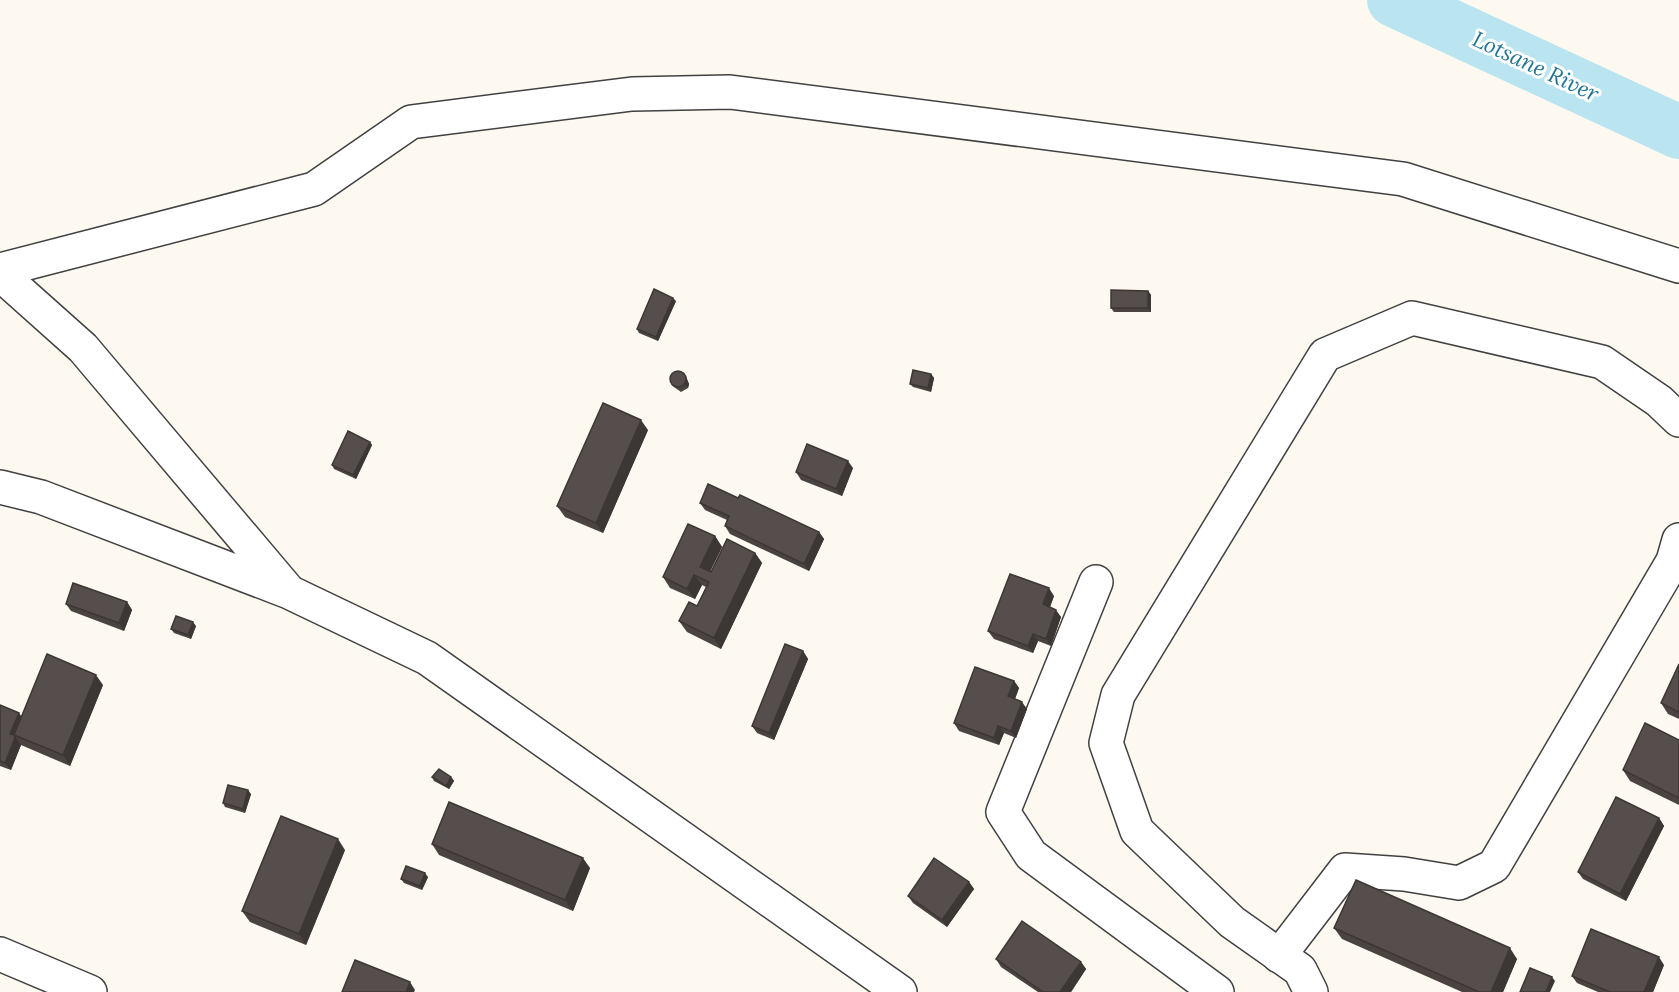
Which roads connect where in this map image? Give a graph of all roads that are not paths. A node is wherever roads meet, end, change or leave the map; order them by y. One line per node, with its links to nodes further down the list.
1 (1679, 266): 2 (street)
2 (0, 270)
3 (0, 274): 8 (street)
4 (1679, 420): 10 (street)
5 (0, 487): 8 (street)
6 (1679, 540): 10 (street)
7 (1096, 582): 13 (street)
8 (289, 591): 12 (street)
9 (0, 954): 11 (street)
10 (1279, 956): 14 (street)
11 (90, 992)
12 (900, 992)
13 (1217, 992)
14 (1311, 992)

